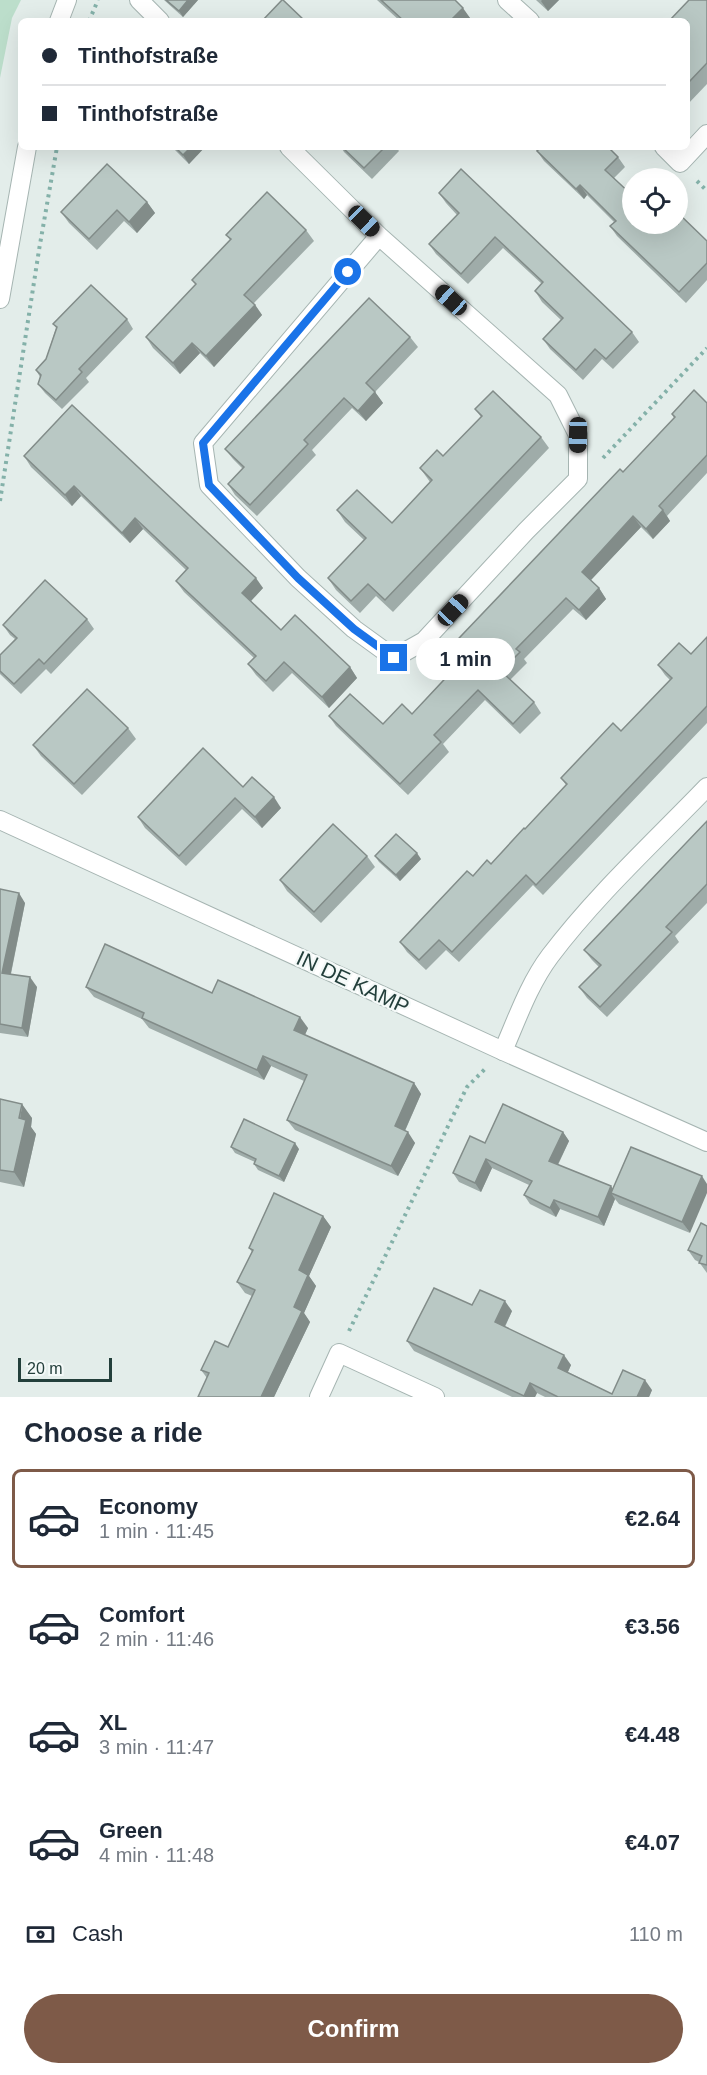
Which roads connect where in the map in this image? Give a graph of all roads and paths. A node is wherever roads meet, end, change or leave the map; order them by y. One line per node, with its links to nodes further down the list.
1 (67, 0): 5 (street)
2 (98, 0): 6 (path)
3 (139, 0): 7 (street)
4 (507, 0): 8 (street)
5 (60, 18)
6 (90, 18)
7 (157, 18)
8 (527, 18)
9 (707, 134): 13 (street)
10 (26, 150): 15 (street)
11 (56, 150): 18 (path)
12 (291, 150): 14 (street)
13 (667, 150)
14 (379, 236): 17 (street); 17 (street)
15 (0, 299)
16 (707, 348): 17 (path)
17 (578, 479)
18 (0, 501)
19 (707, 787): 21 (street)
20 (0, 820): 21 (street, IN DE KAMP)
21 (503, 1051): 22 (street, IN DE KAMP); 23 (path)
22 (707, 1142)
23 (339, 1353): 24 (street); 25 (street)
24 (319, 1397)
25 (435, 1397)

